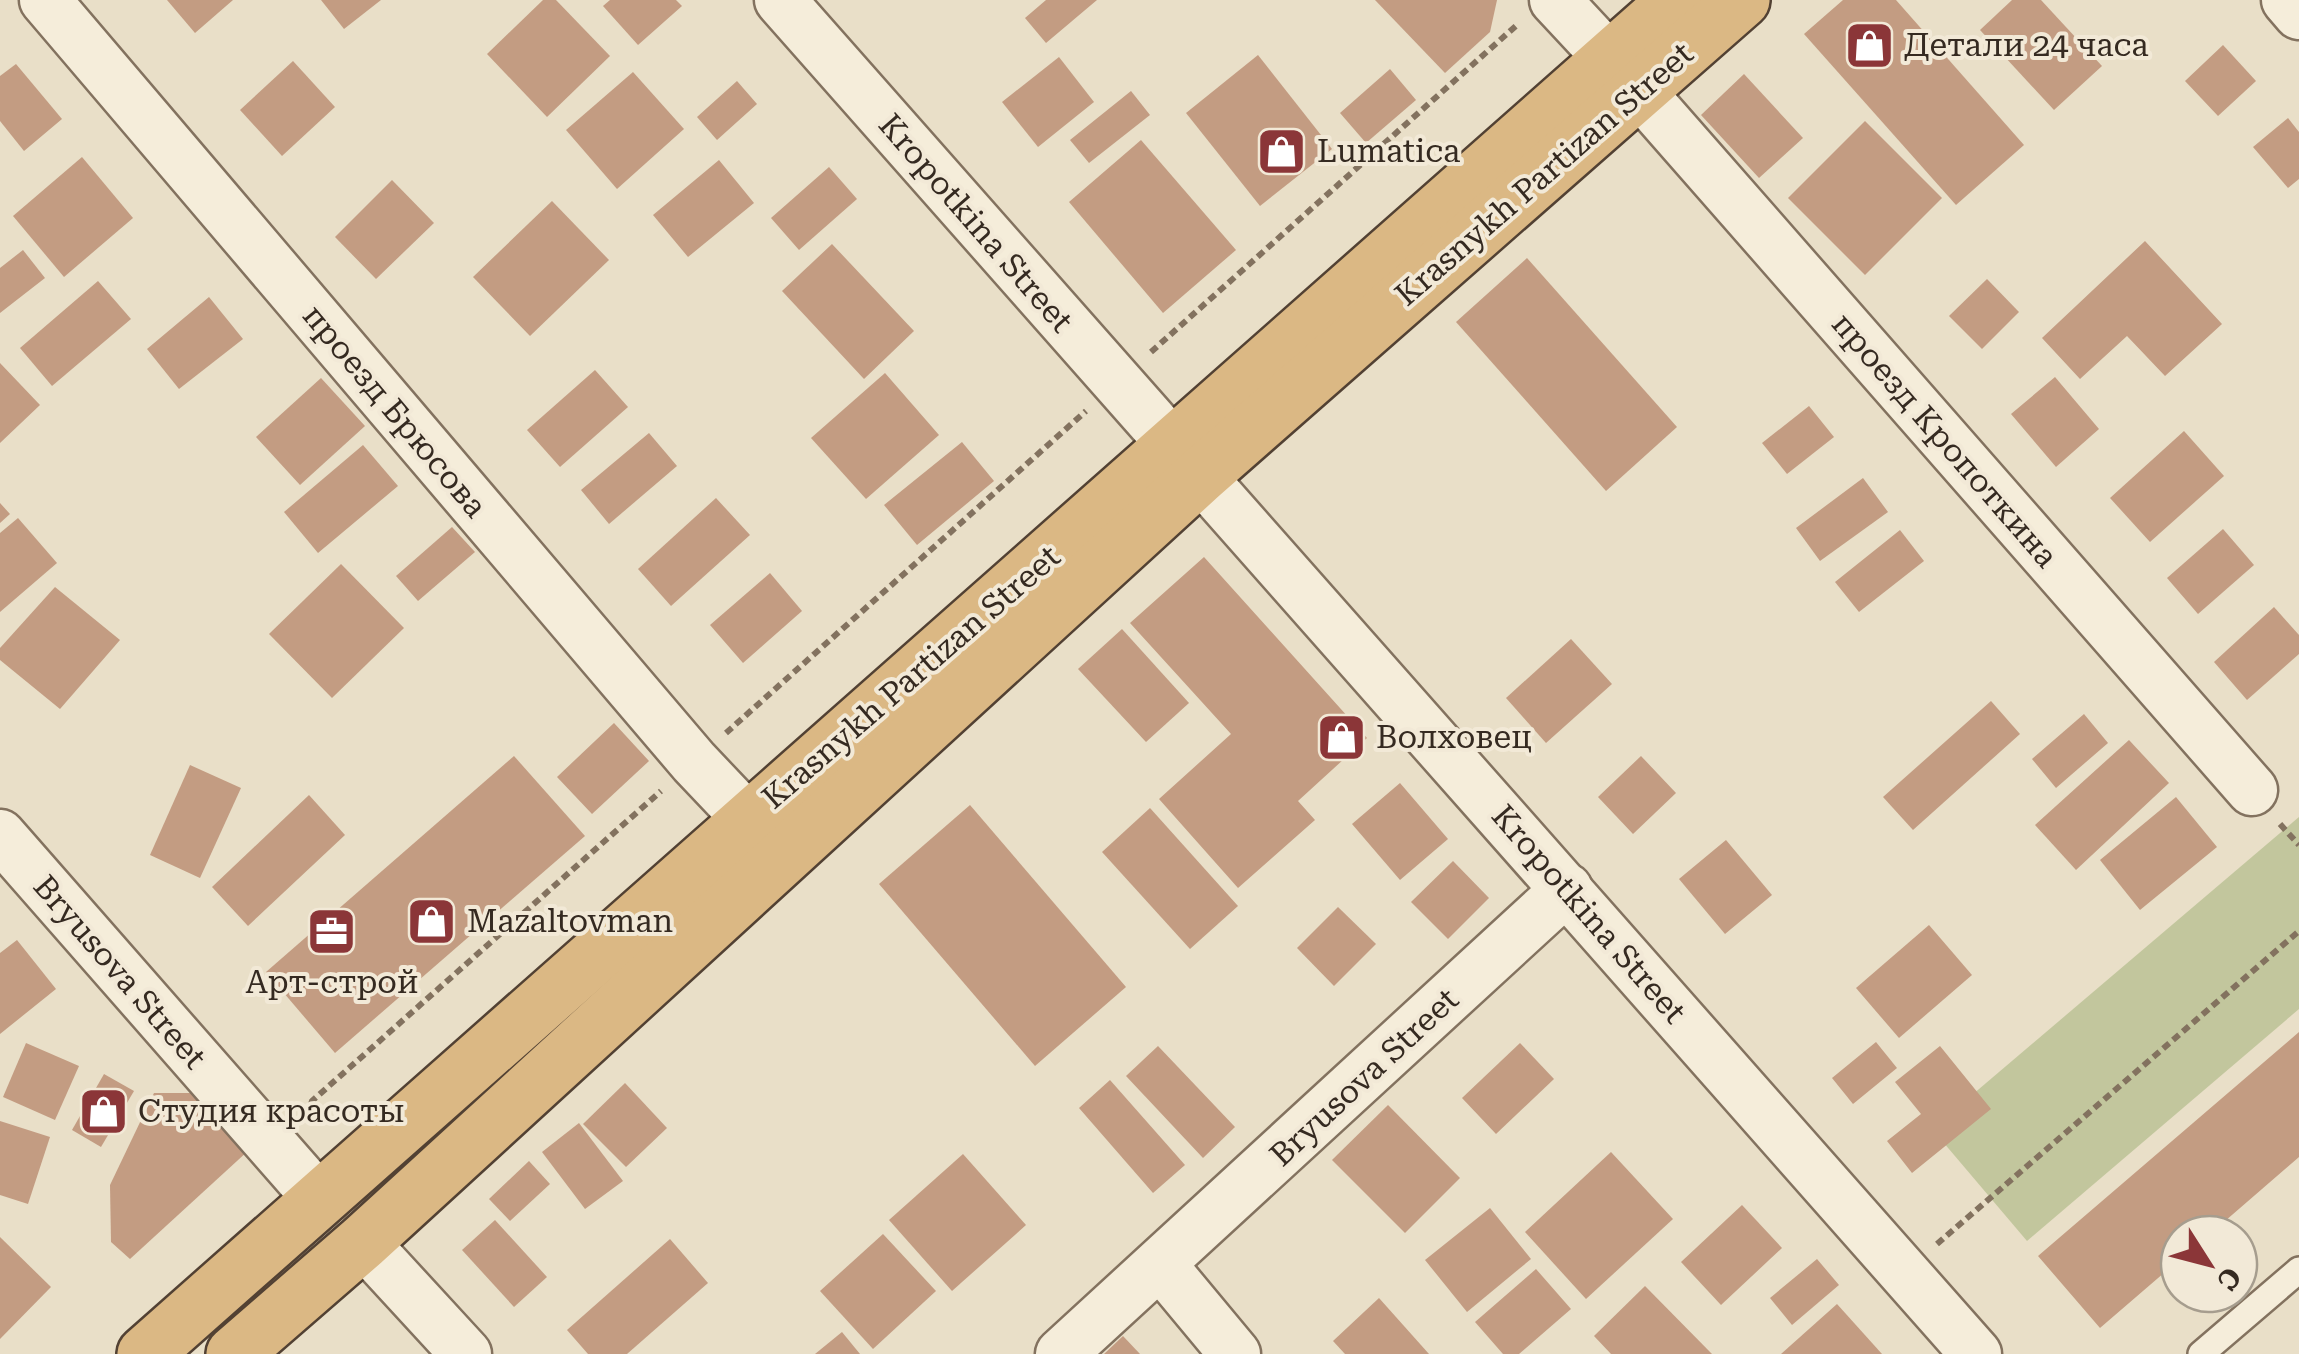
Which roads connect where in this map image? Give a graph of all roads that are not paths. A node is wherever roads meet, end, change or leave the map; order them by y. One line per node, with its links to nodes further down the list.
1 (44, 0): 11 (street, проезд Брюсова)
2 (780, 0): 9 (street, Kropotkina Street)
3 (1676, 0): 8 (highway, Krasnykh Partizan Street)
4 (1742, 0): 8 (highway, Krasnykh Partizan Street)
5 (2287, 0): 7 (street)
6 (1542, 7): 8 (street, проезд Кропоткина)
7 (2299, 14)
8 (1624, 75): 9 (highway, Krasnykh Partizan Street); 10 (street, проезд Кропоткина)
9 (1186, 460): 11 (highway, Krasnykh Partizan Street); 13 (street, Kropotkina Street); 15 (highway, Krasnykh Partizan Street)
10 (2252, 790)
11 (749, 820): 14 (highway, Krasnykh Partizan Street)
12 (0, 834): 14 (street, Bryusova Street)
13 (1567, 889): 16 (street, Bryusova Street); 23 (street, Kropotkina Street)
14 (305, 1184): 18 (highway, Krasnykh Partizan Street)
15 (363, 1242): 19 (highway, Krasnykh Partizan Street); 20 (street)
16 (1161, 1265): 21 (street, Bryusova Street); 22 (street)
17 (2299, 1270): 24 (lane)
18 (145, 1354)
19 (234, 1354)
20 (466, 1354)
21 (1061, 1354)
22 (1235, 1354)
23 (1976, 1354)
24 (2200, 1354)

